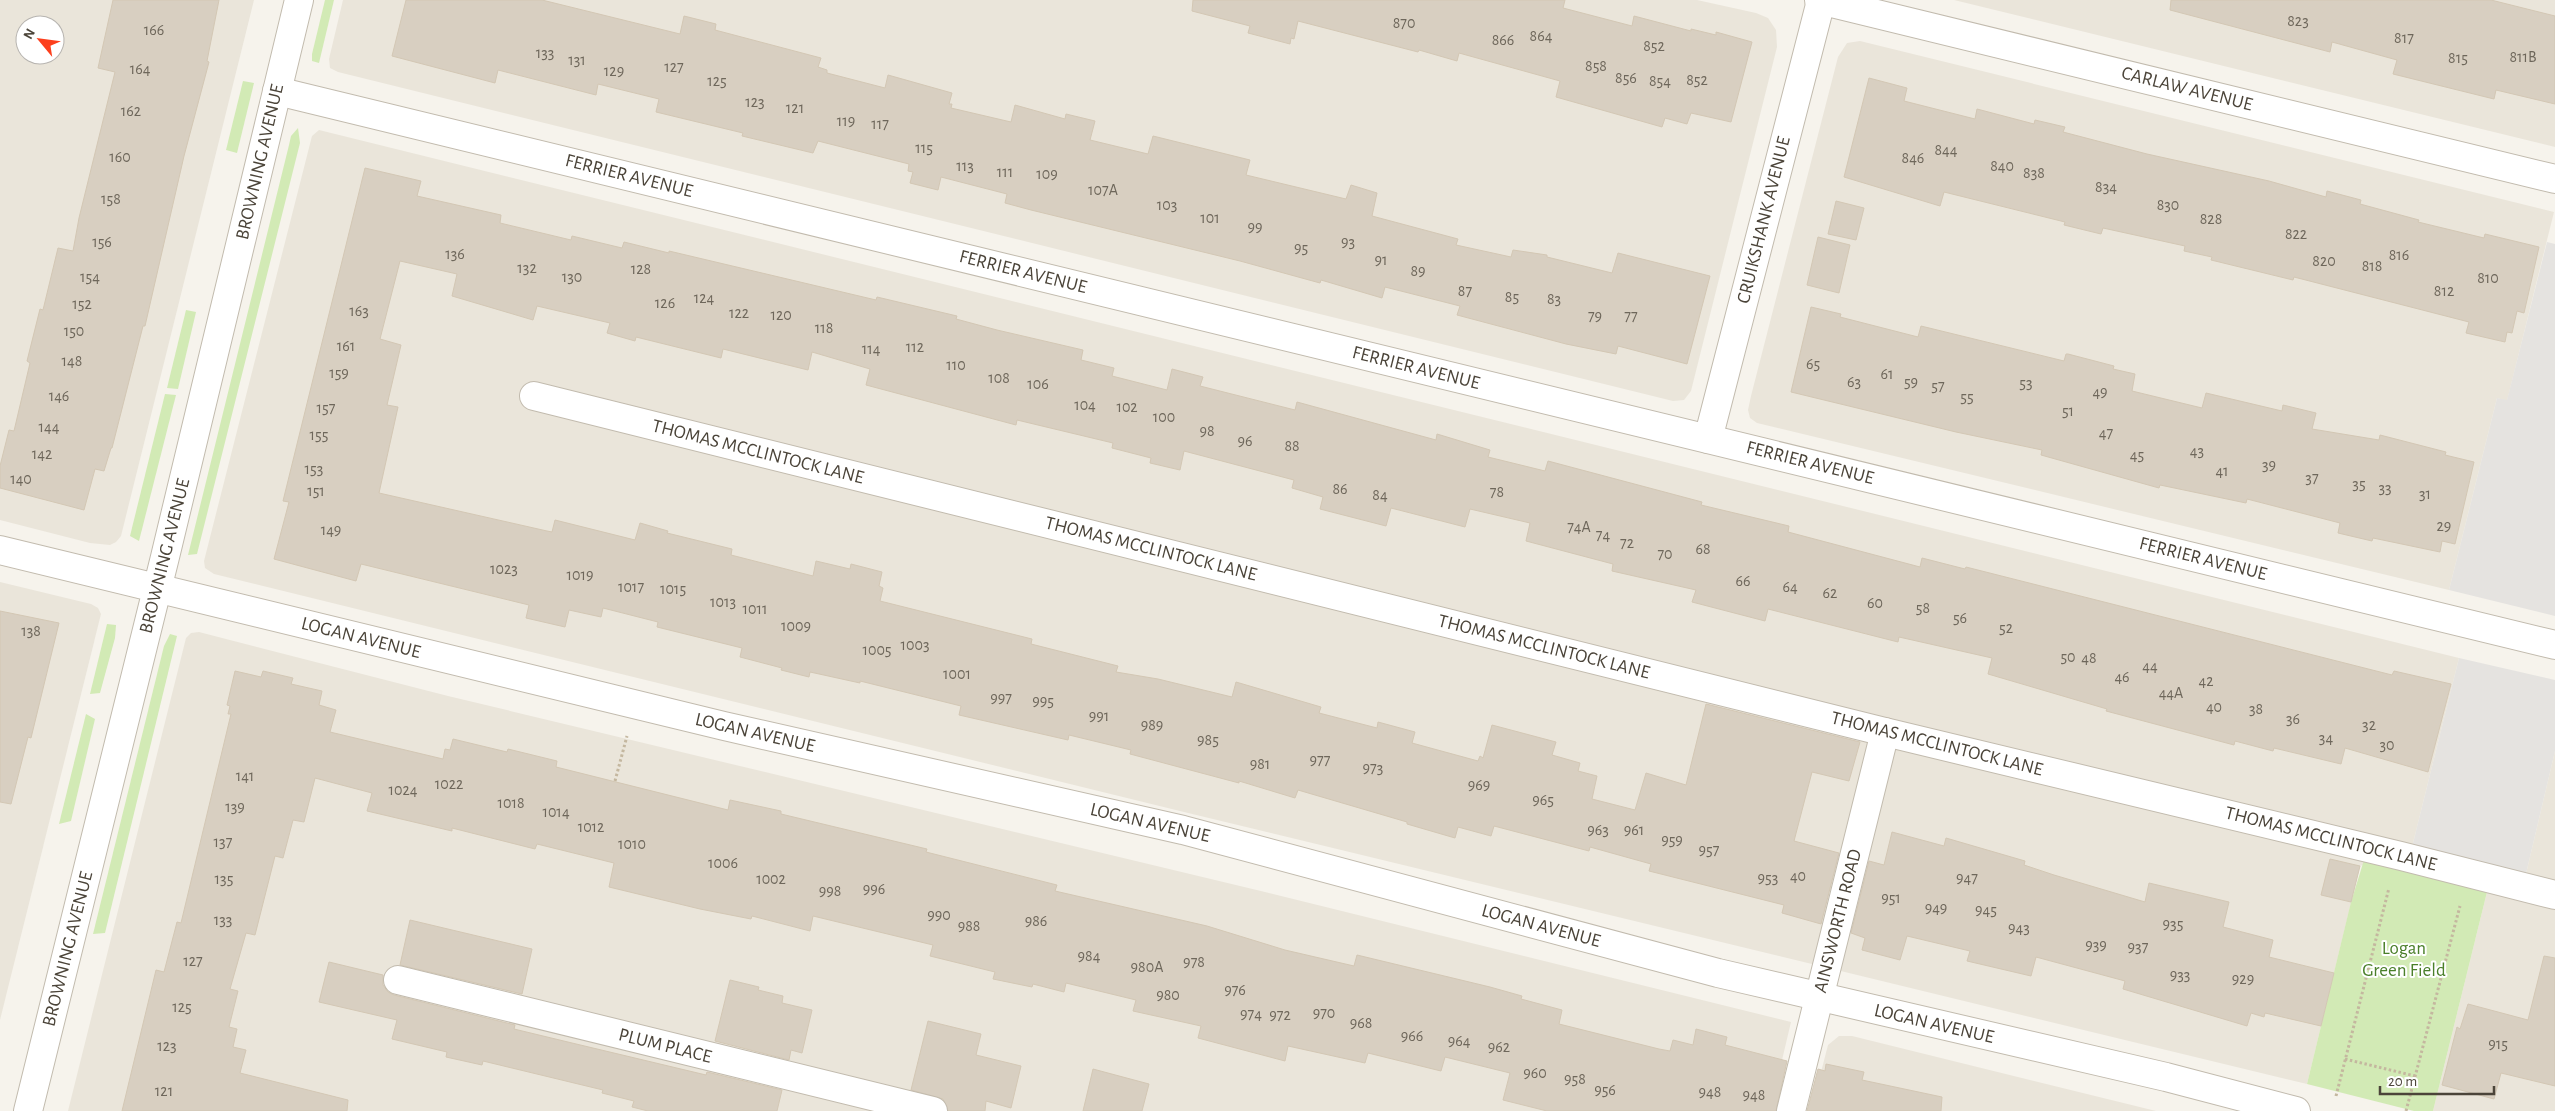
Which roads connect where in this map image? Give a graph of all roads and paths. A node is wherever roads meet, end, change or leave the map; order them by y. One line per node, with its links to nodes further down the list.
1 (299, 0): 3 (street, BROWNING AVENUE)
2 (1820, 0): 4 (street, CARLAW AVENUE); 6 (street, CRUIKSHANK AVENUE)
3 (277, 92): 6 (street, FERRIER AVENUE); 8 (street, BROWNING AVENUE)
4 (2555, 179)
5 (534, 396): 11 (street, THOMAS MCCLINTOCK LANE)
6 (1708, 439): 9 (street, FERRIER AVENUE)
7 (0, 550): 8 (street, LOGAN AVENUE)
8 (157, 588): 17 (street, LOGAN AVENUE); 21 (street, BROWNING AVENUE)
9 (2555, 645)
10 (628, 731): 12 (path)
11 (1885, 732): 14 (street, THOMAS MCCLINTOCK LANE); 17 (street, AINSWORTH ROAD)
12 (615, 781)
13 (2398, 889): 18 (path)
14 (2555, 895)
15 (2451, 902): 19 (path)
16 (398, 980): 22 (street, PLUM PLACE)
17 (1819, 998): 23 (street, AINSWORTH ROAD); 24 (street, LOGAN AVENUE)
18 (2345, 1059): 19 (path); 20 (path)
19 (2415, 1076): 25 (path)
20 (2336, 1096)
21 (28, 1111)
22 (933, 1111)
23 (1791, 1111)
24 (2296, 1111)
25 (2406, 1111)

